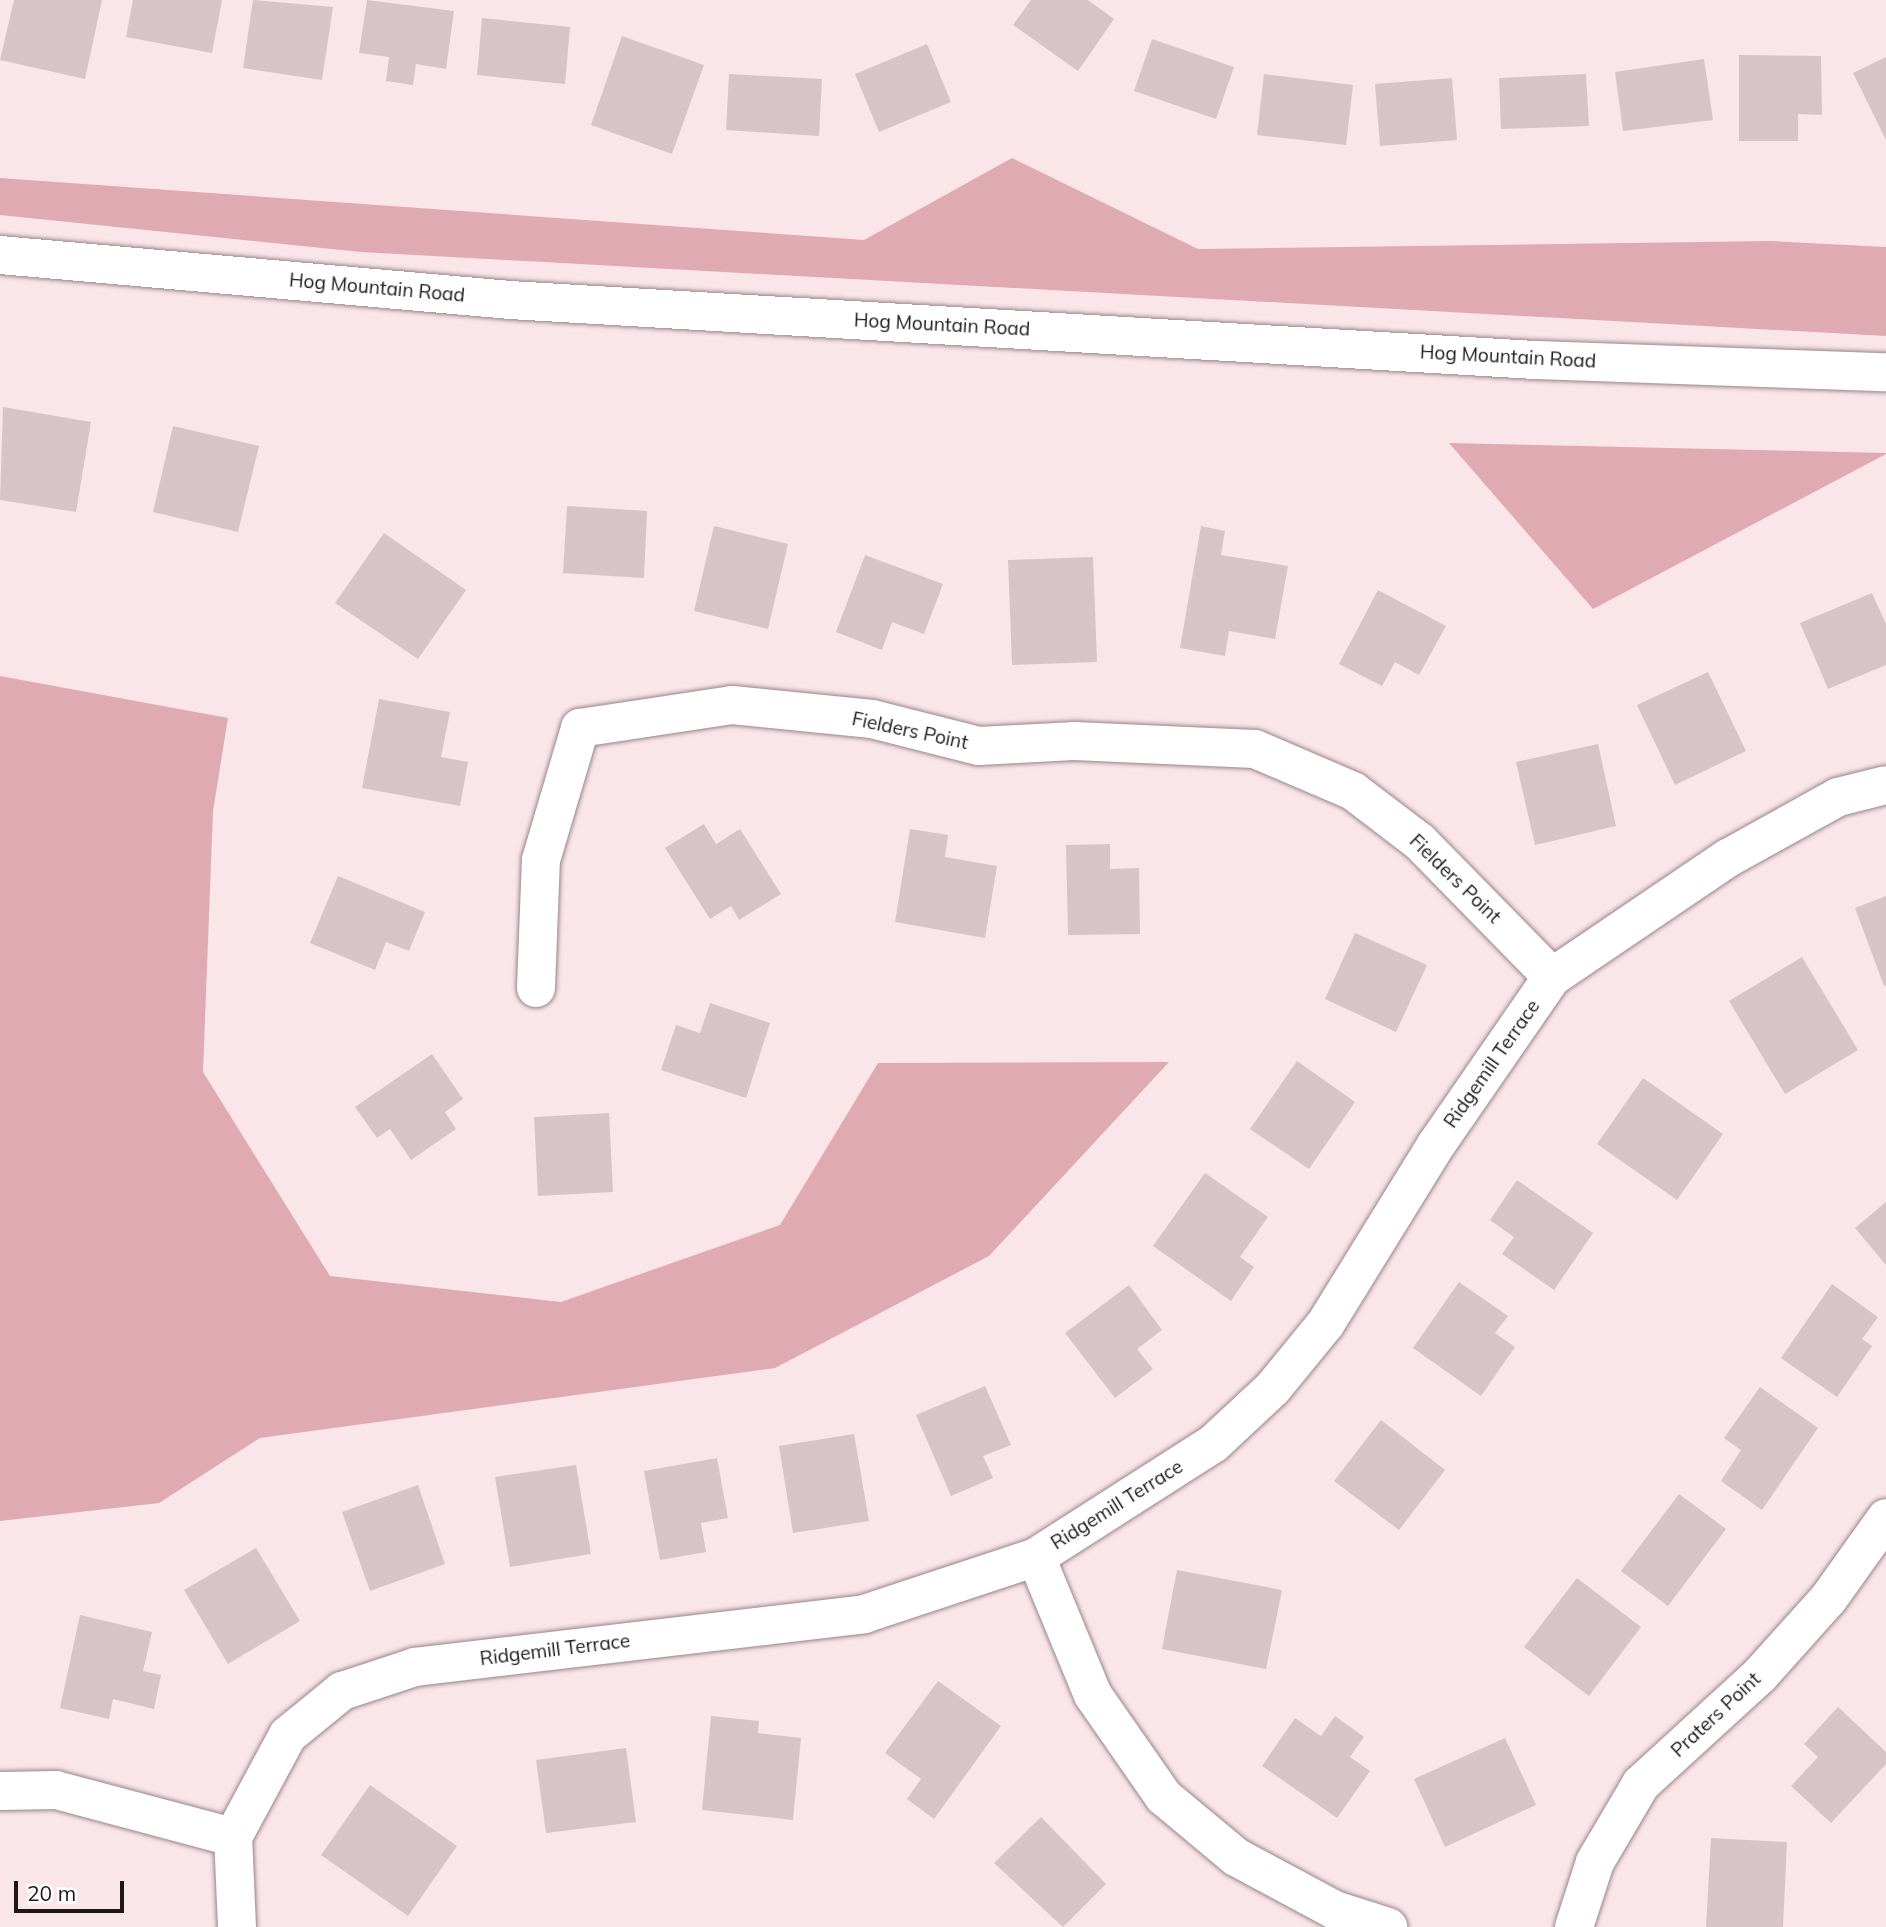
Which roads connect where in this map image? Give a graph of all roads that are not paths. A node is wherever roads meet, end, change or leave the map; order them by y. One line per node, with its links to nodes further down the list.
1 (0, 255): 2 (street, Hog Mountain Road)
2 (1886, 372)
3 (1886, 785): 4 (street, Ridgemill Terrace)
4 (1552, 977): 5 (street, Fielders Point); 7 (street, Ridgemill Terrace)
5 (536, 988)
6 (1886, 1518): 12 (street, Praters Point)
7 (1036, 1557): 9 (street, Ridgemill Terrace); 11 (street)
8 (0, 1791): 9 (street)
9 (233, 1837): 10 (street)
10 (237, 1927)
11 (1388, 1927)
12 (1574, 1927)

